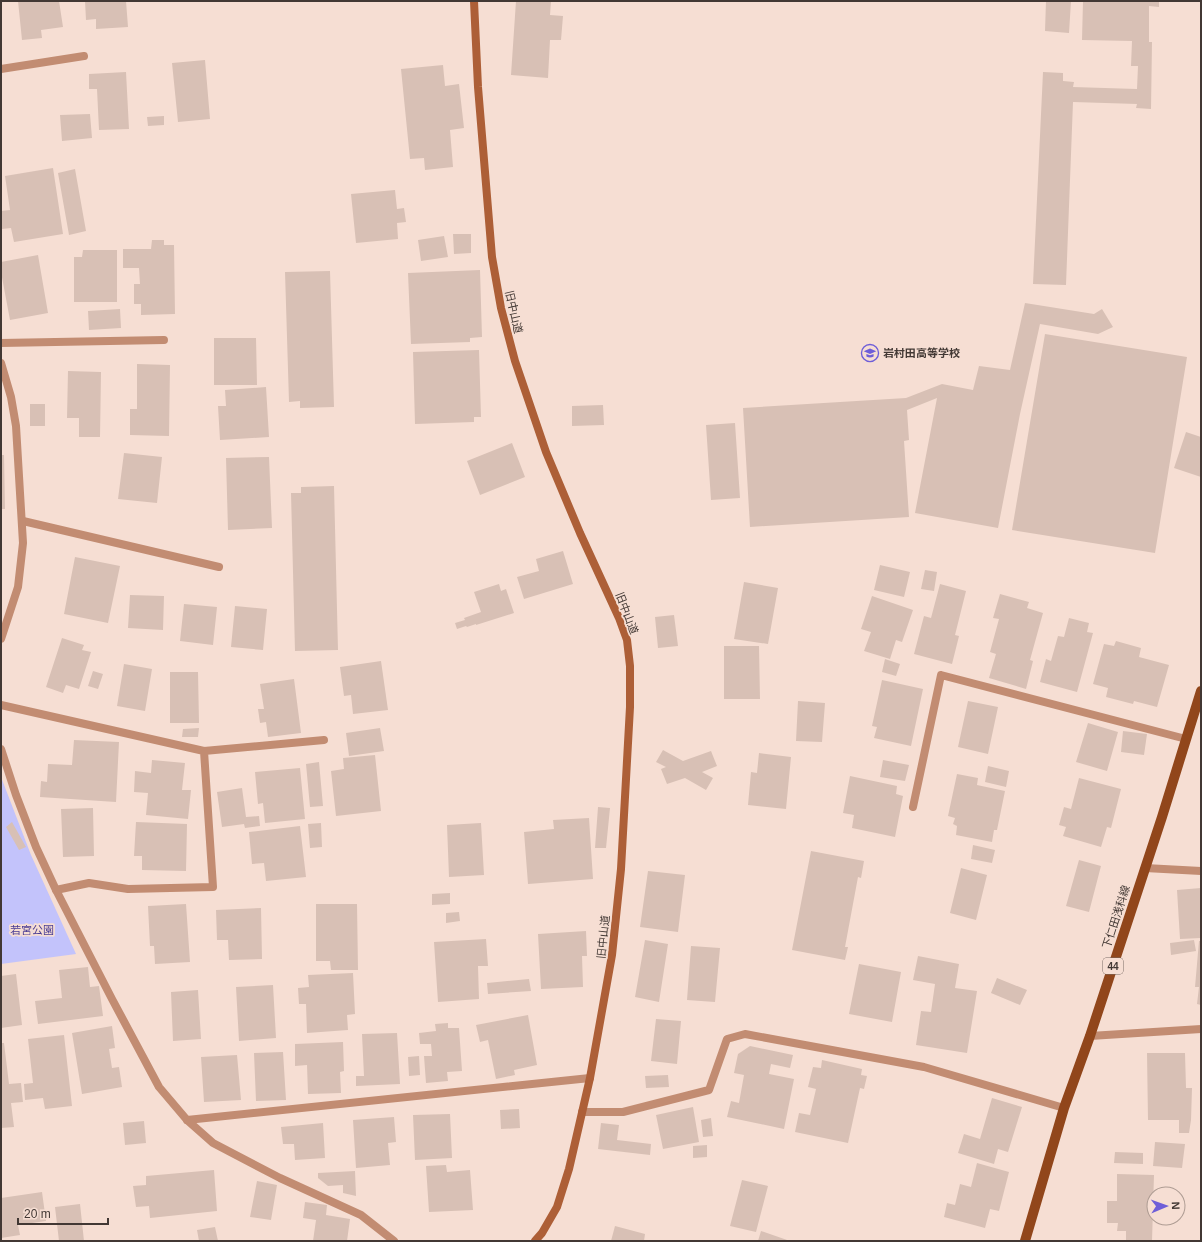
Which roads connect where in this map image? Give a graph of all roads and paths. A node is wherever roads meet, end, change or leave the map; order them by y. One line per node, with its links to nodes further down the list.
1 (474, 1): 22 (main road, 旧中山道)
2 (84, 56): 3 (street)
3 (1, 69)
4 (164, 340): 5 (street)
5 (1, 343)
6 (1, 363): 7 (street)
7 (23, 521): 8 (street); 9 (street)
8 (219, 567)
9 (1, 639)
10 (1201, 691): 12 (main road, 下仁田浅科線 / 44)
11 (1, 705): 15 (street)
12 (1186, 739): 16 (street); 17 (main road, 下仁田浅科線 / 44)
13 (324, 740): 15 (street)
14 (1, 749): 19 (street)
15 (204, 751): 19 (street)
16 (913, 807)
17 (1145, 868): 18 (street); 21 (main road, 下仁田浅科線 / 44)
18 (1201, 871)
19 (56, 890): 25 (street)
20 (1201, 1029): 21 (street)
21 (1090, 1036): 23 (main road, 下仁田浅科線 / 44)
22 (590, 1078): 24 (main road, 旧中山道); 25 (street)
23 (1064, 1108): 24 (street); 28 (main road, 下仁田浅科線 / 44)
24 (582, 1112): 27 (main road, 旧中山道)
25 (187, 1120): 26 (street)
26 (394, 1241)
27 (535, 1241)
28 (1025, 1241)

